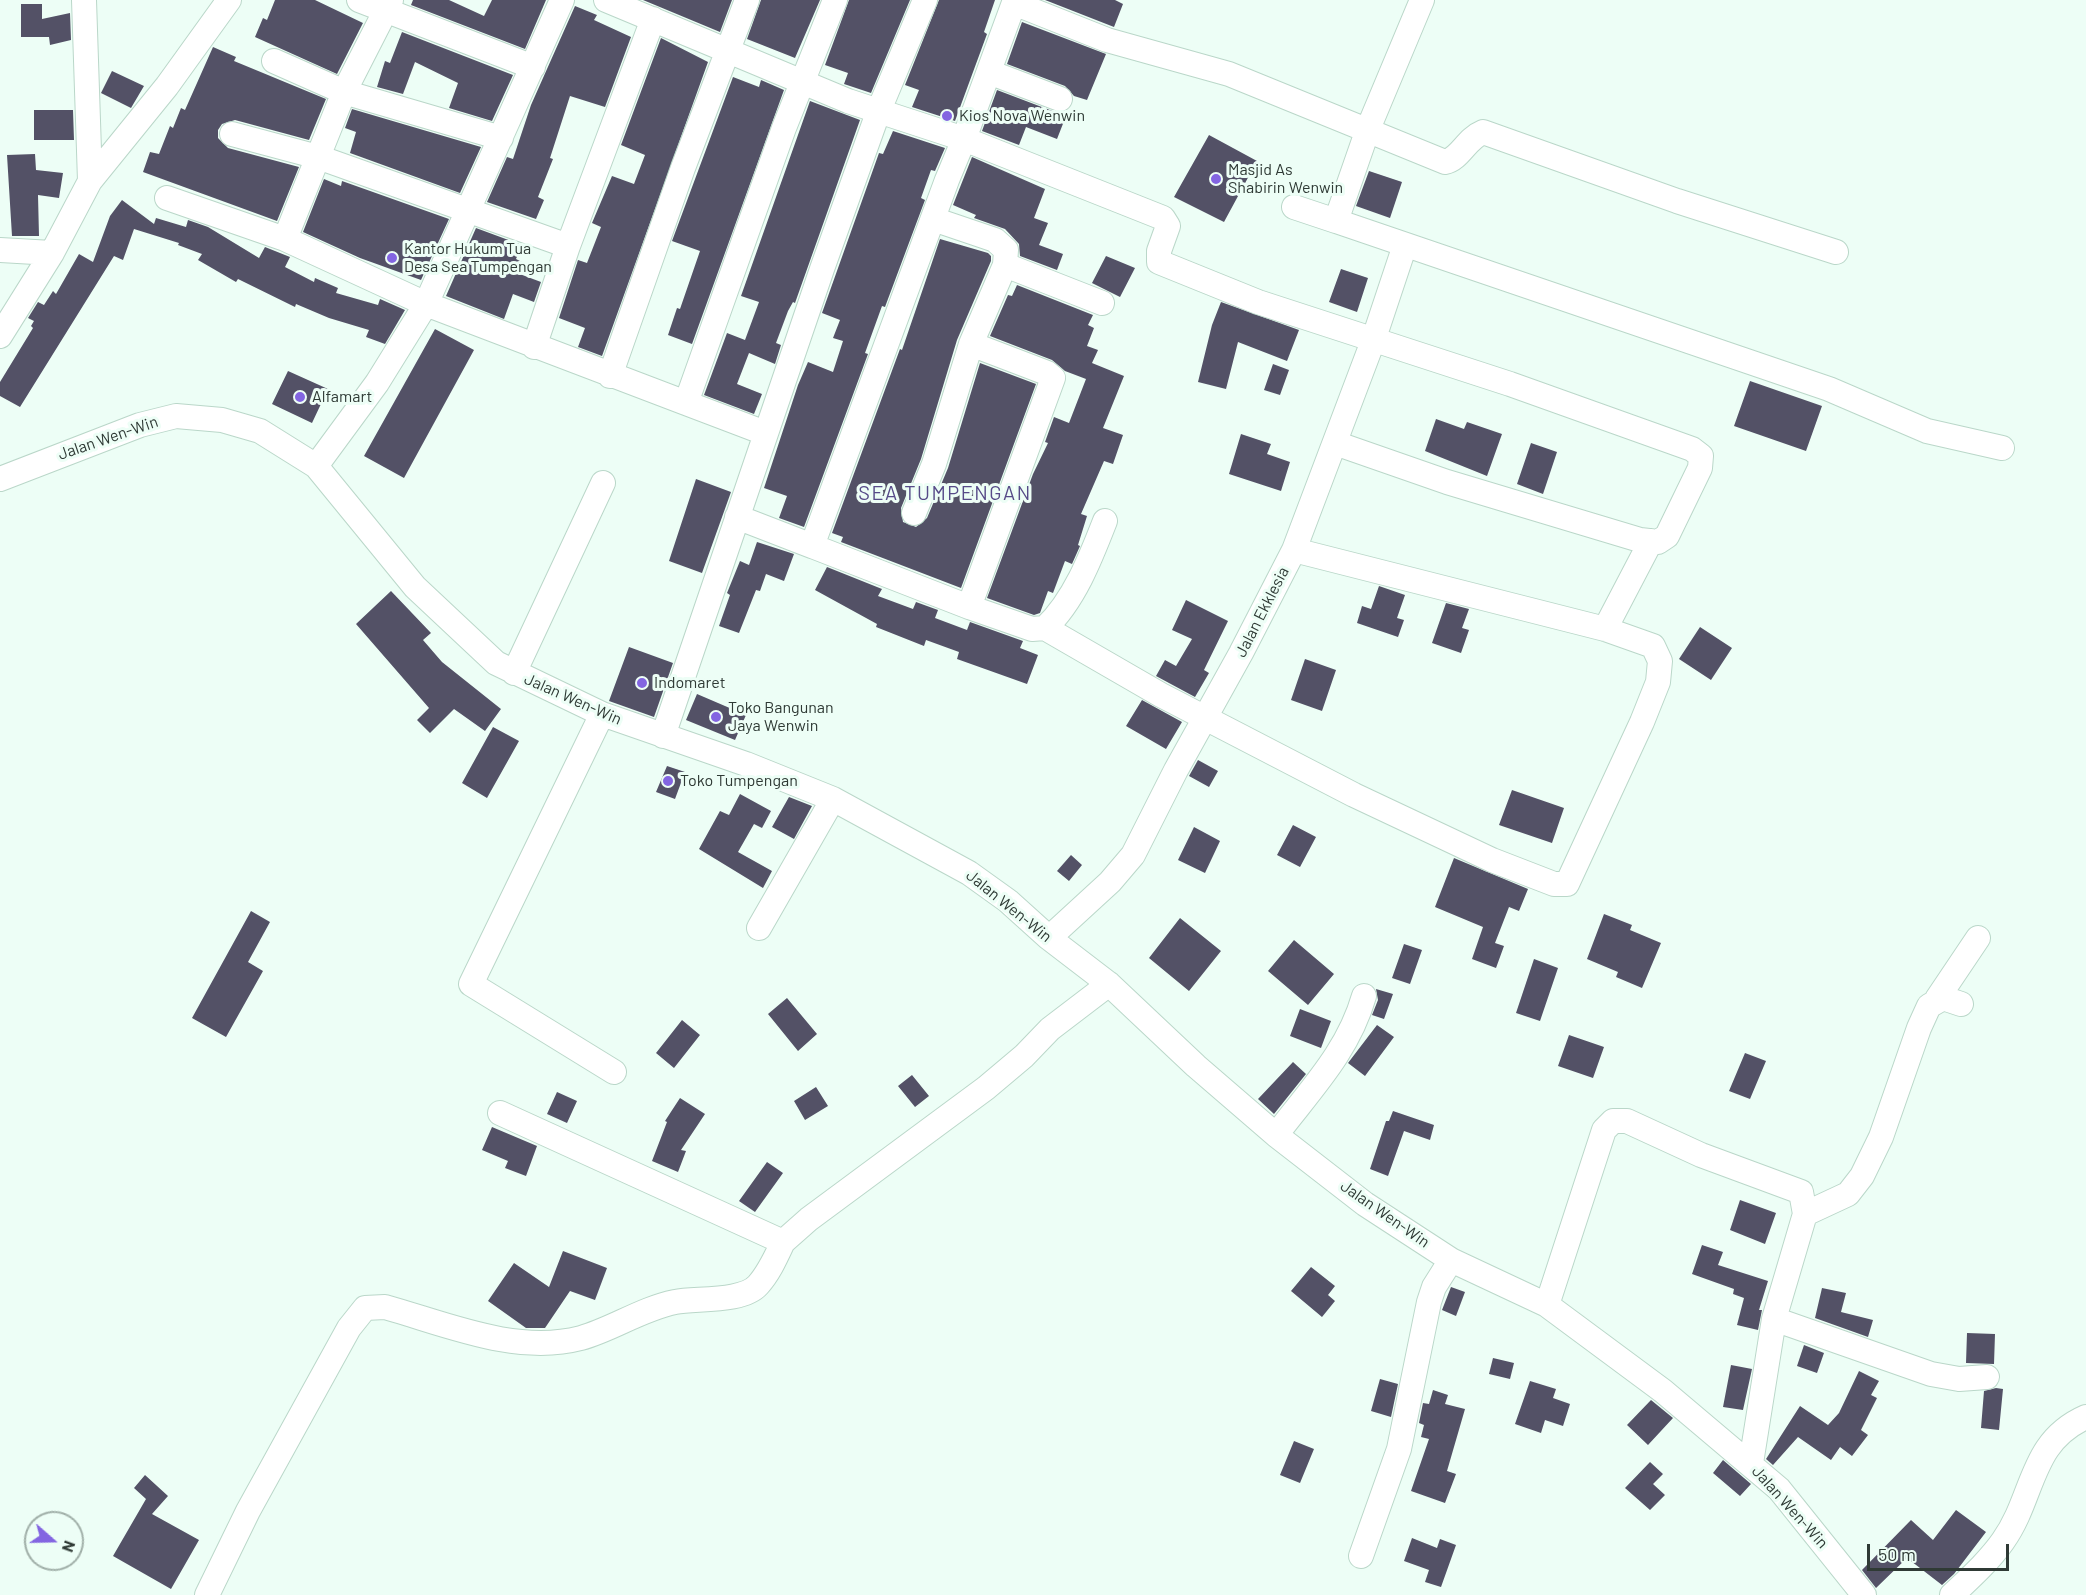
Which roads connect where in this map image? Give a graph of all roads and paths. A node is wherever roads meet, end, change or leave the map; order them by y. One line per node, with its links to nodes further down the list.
1 (84, 0): 26 (street)
2 (229, 0): 26 (street)
3 (359, 0): 11 (street)
4 (562, 0): 15 (street)
5 (606, 0): 12 (street)
6 (747, 0): 13 (street)
7 (835, 0): 17 (street)
8 (925, 0): 20 (street)
9 (1422, 0): 21 (street)
10 (1015, 1): 16 (street); 21 (street)
11 (388, 6): 15 (street); 18 (street)
12 (653, 19): 13 (street); 33 (street)
13 (727, 51): 17 (street); 45 (street)
14 (274, 61): 18 (street)
15 (533, 67): 23 (street)
16 (989, 72): 19 (street); 24 (street)
17 (803, 83): 20 (street); 46 (street)
18 (344, 92): 23 (street); 25 (street)
19 (1060, 99)
20 (879, 110): 24 (street); 47 (street)
21 (1368, 129): 31 (street); 36 (street)
22 (232, 134): 25 (street)
23 (501, 138): 29 (street)
24 (964, 140): 30 (street); 42 (street)
25 (318, 157): 29 (street); 32 (street)
26 (90, 181): 37 (street)
27 (167, 198): 32 (street)
28 (1294, 207): 31 (street)
29 (467, 208): 33 (street); 40 (street)
30 (933, 219): 38 (street); 57 (street)
31 (1336, 220): 34 (street)
32 (285, 239): 40 (street)
33 (568, 246): 44 (street)
34 (1405, 246): 42 (street, Jalan Ekklesia); 49 (street)
35 (0, 250): 37 (street)
36 (1836, 252)
37 (52, 253): 41 (street)
38 (1005, 265): 39 (street); 43 (street)
39 (1102, 303)
40 (426, 304): 44 (street); 50 (street)
41 (0, 336)
42 (1373, 341): 48 (street, Jalan Ekklesia); 56 (street)
43 (971, 344): 53 (street); 59 (street)
44 (534, 347): 45 (street)
45 (610, 376): 46 (street)
46 (686, 403): 47 (street)
47 (765, 433): 54 (street)
48 (1335, 443): 56 (street); 58 (street, Jalan Ekklesia)
49 (2002, 448)
50 (316, 466): 51 (street, Jalan Wen-Win); 62 (street, Jalan Wen-Win)
51 (0, 479)
52 (603, 483): 62 (street)
53 (914, 513)
54 (737, 518): 57 (street); 65 (street)
55 (1105, 520): 60 (street)
56 (1651, 541): 61 (street)
57 (812, 546): 59 (street)
58 (1293, 550): 61 (street); 64 (street, Jalan Ekklesia)
59 (969, 607): 60 (street)
60 (1046, 628): 64 (street)
61 (1605, 629): 64 (street)
62 (514, 673): 63 (street, Jalan Wen-Win)
63 (602, 714): 65 (street, Jalan Wen-Win); 74 (street)
64 (1205, 717): 69 (street, Jalan Ekklesia)
65 (663, 736): 66 (street, Jalan Wen-Win)
66 (833, 799): 67 (street); 69 (street, Jalan Wen-Win)
67 (759, 927)
68 (1978, 938): 72 (street)
69 (1049, 939): 70 (street, Jalan Wen-Win)
70 (1109, 984): 76 (street, Jalan Wen-Win); 78 (street)
71 (1364, 996): 76 (street)
72 (1937, 999): 73 (street); 77 (street)
73 (1961, 1004)
74 (614, 1072)
75 (500, 1113): 78 (street)
76 (1275, 1135): 79 (street, Jalan Wen-Win)
77 (1805, 1214): 80 (street); 81 (street)
78 (783, 1242): 86 (street)
79 (1451, 1260): 80 (street, Jalan Wen-Win); 85 (street)
80 (1547, 1305): 84 (street, Jalan Wen-Win)
81 (1774, 1319): 82 (street); 84 (street)
82 (1987, 1377)
83 (2086, 1417): 88 (street)
84 (1751, 1463): 87 (street, Jalan Wen-Win)
85 (1361, 1556)
86 (207, 1595)
87 (1864, 1595)
88 (1952, 1595)

